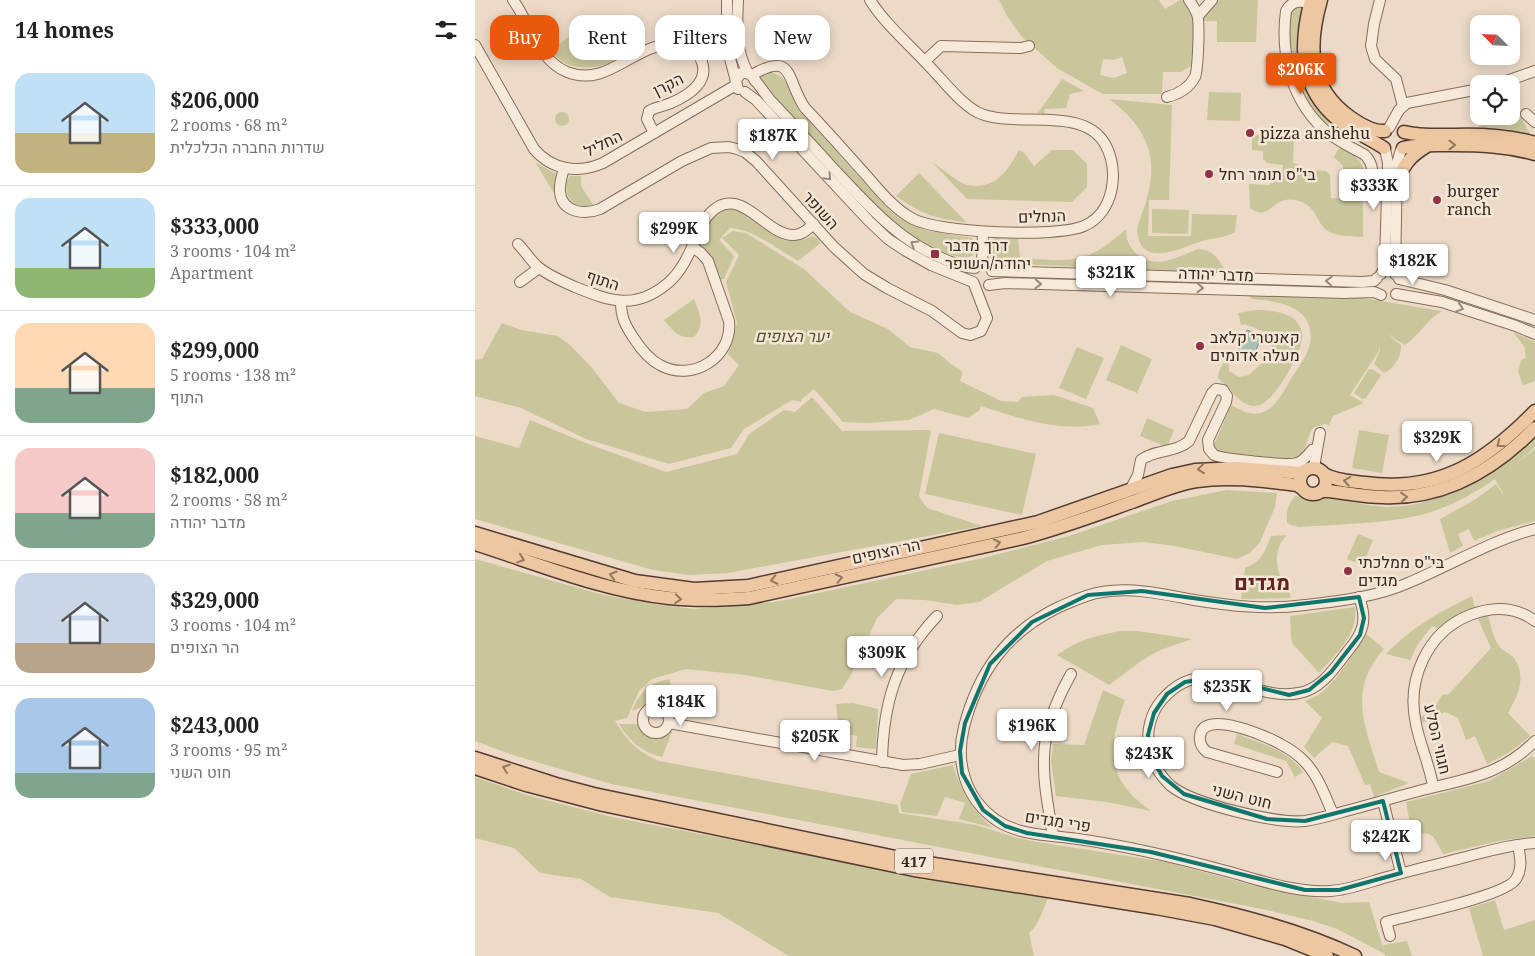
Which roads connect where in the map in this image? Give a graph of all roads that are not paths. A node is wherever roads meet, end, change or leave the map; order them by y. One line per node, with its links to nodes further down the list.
1 (513, 0): 25 (street, הקרן)
2 (727, 0): 16 (street)
3 (738, 0): 14 (street)
4 (870, 0): 12 (street, הנחלים)
5 (1189, 0): 9 (street)
6 (1212, 0): 9 (street)
7 (1380, 0): 20 (street)
8 (1314, 1): 22 (main road); 24 (main road); 26 (street)
9 (1198, 16): 19 (street)
10 (475, 45): 32 (street, החליל)
11 (1029, 46): 12 (street)
12 (925, 61): 36 (street, הנחלים)
13 (1535, 71): 15 (street)
14 (751, 76): 16 (street); 18 (street); 36 (street, הנחלים); 39 (street, one-way to 14)
15 (1520, 76)
16 (736, 82): 18 (street); 25 (street, החליל)
17 (1470, 91): 20 (street)
18 (745, 92): 45 (street, one-way to 45)
19 (1167, 97)
20 (1403, 106): 24 (street)
21 (1527, 114): 23 (street)
22 (1340, 121): 26 (street); 29 (main road)
23 (1535, 122)
24 (1395, 130): 27 (main road); 29 (main road); 30 (main road)
25 (654, 133): 32 (street, החליל)
26 (1329, 134): 34 (street)
27 (1535, 143)
28 (1428, 145): 30 (main road); 31 (main road, one-way to 31); 33 (main road)
29 (1385, 148): 30 (main road); 42 (street)
30 (1402, 149): 33 (street)
31 (1535, 154)
32 (564, 168): 35 (street, השופר)
33 (1397, 186): 43 (street)
34 (1372, 188)
35 (814, 224): 38 (street, התוף); 51 (street, השופר)
36 (983, 232): 39 (street)
37 (519, 244): 40 (street, התוף)
38 (692, 247): 49 (street, התוף); 49 (street)
39 (979, 266): 41 (street); 45 (street)
40 (539, 268): 44 (street); 49 (street, התוף)
41 (992, 271): 42 (street, מדבר יהודה, one-way to 41); 46 (street)
42 (1379, 276): 43 (street); 48 (street)
43 (1397, 276): 47 (street); 50 (street)
44 (520, 282)
45 (974, 283): 46 (street); 51 (street, השופר)
46 (989, 285): 48 (street, מדבר יהודה, one-way to 48); 51 (street, השופר)
47 (1396, 294): 48 (street); 52 (street, one-way to 52)
48 (1381, 295)
49 (621, 302)
50 (1535, 320)
51 (955, 328)
52 (1535, 334)
53 (1535, 411): 58 (main road, one-way to 58)
54 (1535, 428): 63 (main road, one-way to 54)
55 (1320, 433): 56 (street)
56 (1317, 449): 57 (street); 58 (street)
57 (1139, 468): 60 (street); 62 (street)
58 (1319, 470): 59 (main road); 63 (main road)
59 (1302, 473): 60 (main road, הר הצופים, one-way to 60); 61 (main road)
60 (1164, 478): 62 (main road, הר הצופים)
61 (1302, 488): 63 (main road); 66 (main road, הר הצופים, one-way to 61)
62 (1129, 490): 65 (main road, הר הצופים, one-way to 65)
63 (1321, 491)
64 (1535, 529): 67 (street, פרי מגדים)
65 (475, 533)
66 (475, 544)
67 (1359, 597): 73 (street, פרי מגדים); 80 (street, חוט השני)
68 (937, 616): 75 (street)
69 (1535, 621): 78 (street, חגווי הסלע)
70 (1071, 674): 81 (street)
71 (669, 724): 75 (street)
72 (1535, 741): 78 (street, חגווי הסלע)
73 (960, 755): 75 (street); 81 (street, פרי מגדים)
74 (475, 758): 87 (main road, 417, one-way to 74)
75 (882, 762)
76 (475, 768): 86 (main road, 417)
77 (1277, 772): 80 (street)
78 (1433, 787): 79 (street, חוט השני)
79 (1388, 799): 80 (street, חוט השני); 84 (street)
80 (1333, 814)
81 (1053, 836): 84 (street, פרי מגדים)
82 (1535, 843): 83 (street, פרי מגדים)
83 (1518, 845): 84 (street, פרי מגדים); 85 (street)
84 (1401, 873)
85 (1390, 936)
86 (1327, 956)
87 (1355, 956)

